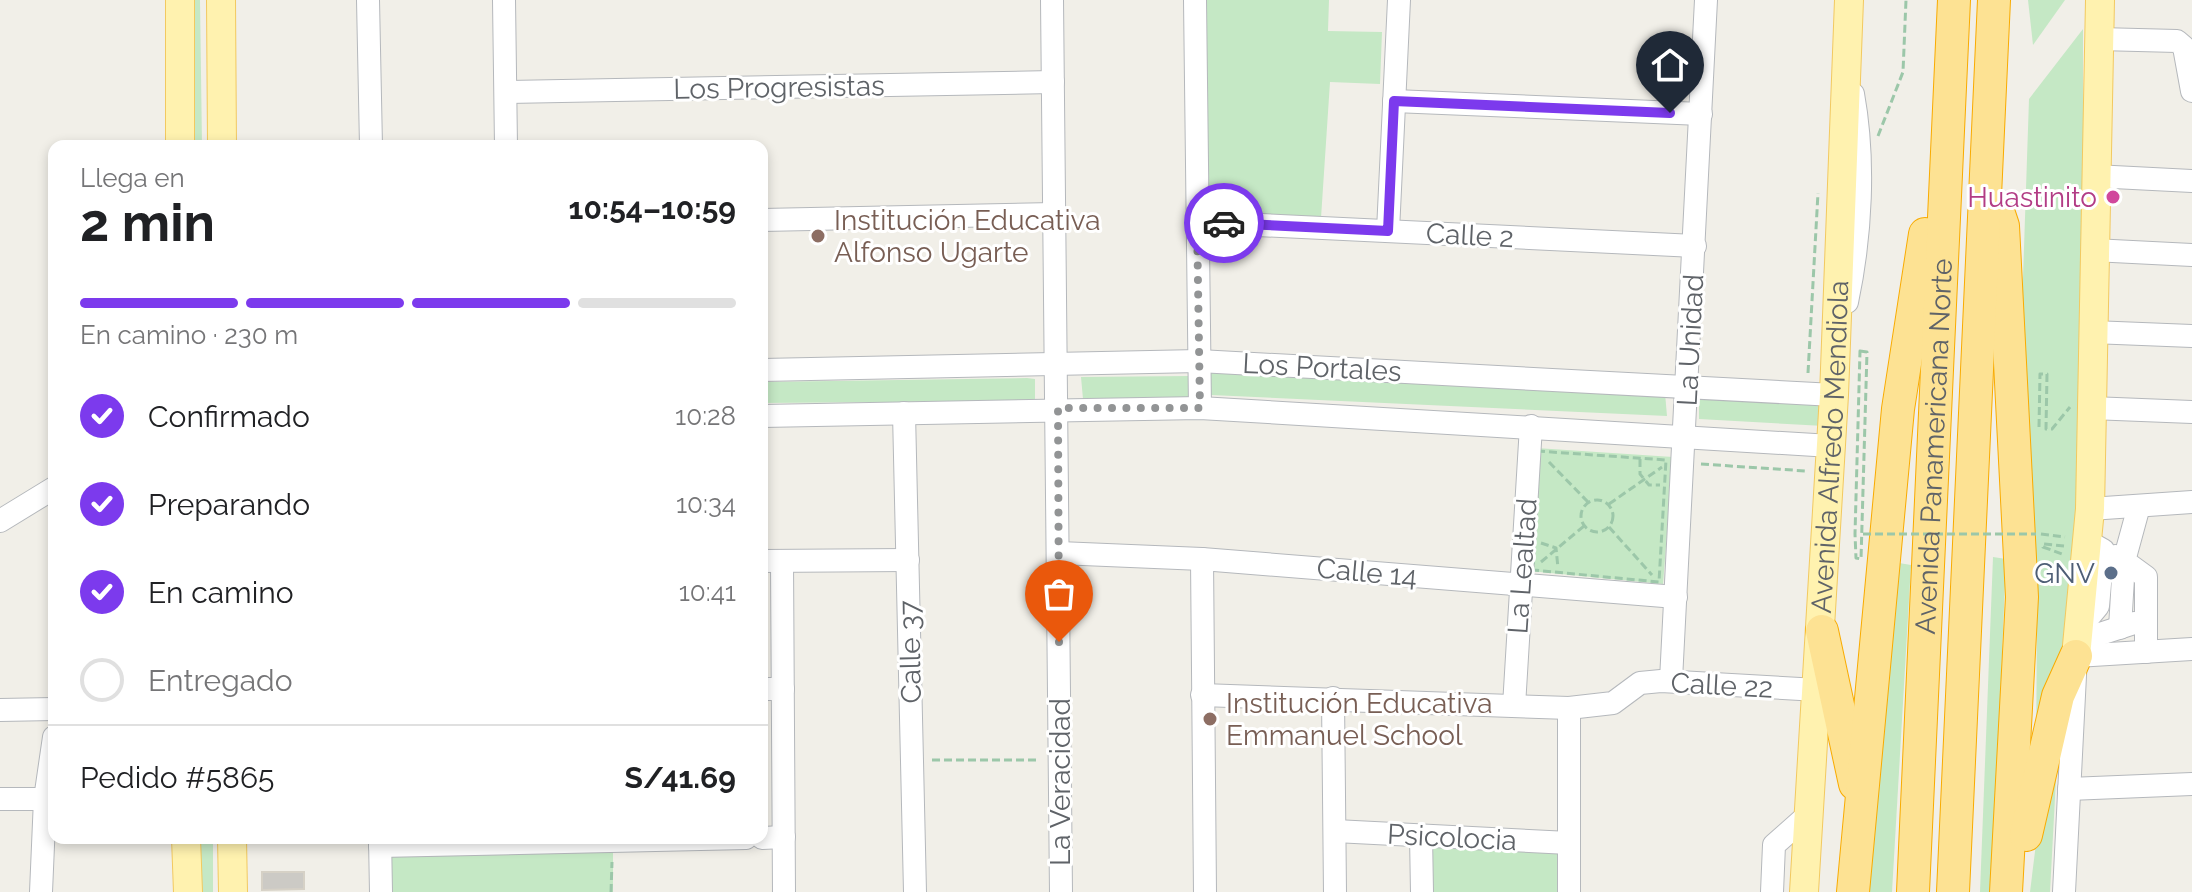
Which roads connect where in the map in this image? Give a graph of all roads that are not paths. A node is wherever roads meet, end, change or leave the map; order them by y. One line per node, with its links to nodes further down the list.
1 (180, 0): 19 (main road)
2 (221, 0): 20 (main road)
3 (368, 0): 21 (street)
4 (504, 0): 16 (street)
5 (1052, 0): 14 (street, La Veracidad)
6 (1195, 0): 30 (street)
7 (1399, 0): 17 (street)
8 (1706, 0): 18 (street, La Unidad)
9 (1849, 0): 41 (main road, Avenida Alfredo Mendiola)
10 (1954, 0): 23 (highway, Avenida Panamericana Norte)
11 (1994, 0): 25 (highway, Avenida Panamericana Norte)
12 (2100, 0): 13 (main road)
13 (2099, 39): 15 (street); 26 (main road)
14 (1053, 82): 16 (street, Los Progresistas); 28 (street, La Veracidad)
15 (2192, 91)
16 (506, 92): 22 (street)
17 (1394, 101): 18 (street); 31 (street)
18 (1701, 114): 32 (street, La Unidad)
19 (180, 140)
20 (222, 140)
21 (371, 140)
22 (506, 140)
23 (1947, 149): 85 (highway); 107 (highway, Avenida Panamericana Norte)
24 (2192, 166): 26 (street)
25 (1986, 170): 108 (highway, Avenida Panamericana Norte); 109 (highway)
26 (2095, 170): 27 (street); 33 (main road)
27 (2192, 181)
28 (1054, 214): 29 (street); 38 (street, La Veracidad)
29 (768, 220)
30 (1197, 222): 31 (street, Calle 2); 37 (street)
31 (1388, 231): 32 (street, Calle 2)
32 (1695, 246): 40 (street, La Unidad)
33 (2093, 250): 34 (street); 35 (main road)
34 (2192, 255)
35 (2092, 332): 36 (street); 44 (main road)
36 (2192, 336)
37 (1199, 361): 38 (street, Los Portales); 40 (street, Los Portales); 43 (street)
38 (1056, 363): 39 (street, Los Portales); 42 (street, La Veracidad)
39 (768, 370)
40 (1688, 388): 41 (street, Los Portales); 49 (street, La Unidad)
41 (1834, 395): 50 (main road, Avenida Alfredo Mendiola)
42 (1058, 408): 43 (street, Los Portales); 46 (street, Los Portales); 57 (street, La Veracidad)
43 (1200, 408): 48 (street, Los Portales)
44 (2091, 408): 45 (street); 54 (main road)
45 (2192, 412)
46 (904, 413): 47 (street, Los Portales); 59 (street, Calle 37)
47 (768, 416)
48 (1531, 426): 49 (street, Los Portales); 62 (street, La Lealtad)
49 (1684, 435): 50 (street, Los Portales); 63 (street, La Unidad)
50 (1831, 446): 66 (main road, Avenida Alfredo Mendiola)
51 (48, 492): 55 (street)
52 (2192, 502): 53 (street)
53 (2139, 506): 54 (street); 61 (street)
54 (2090, 509): 56 (main road)
55 (0, 521)
56 (2089, 549): 61 (street); 67 (main road); 67 (street)
57 (1059, 553): 58 (street, Calle 14); 99 (street, La Veracidad)
58 (1202, 559): 62 (street, Calle 14); 73 (street)
59 (908, 560): 60 (street); 98 (street, Calle 37)
60 (772, 561): 71 (street)
61 (2124, 561): 64 (street); 65 (street)
62 (1527, 577): 63 (street, Calle 14); 75 (street, La Lealtad)
63 (1667, 589): 70 (street, La Unidad)
64 (2146, 619): 65 (street); 69 (street)
65 (2120, 628): 67 (street)
66 (1822, 631): 72 (main road, Avenida Alfredo Mendiola); 85 (highway)
67 (2087, 644): 69 (street); 81 (street); 109 (highway)
68 (2192, 649): 69 (street)
69 (2146, 652)
70 (1671, 680): 72 (street, Calle 22); 76 (street, Calle 22)
71 (772, 689): 88 (street)
72 (1818, 690): 84 (main road, Avenida Alfredo Mendiola)
73 (1202, 695): 74 (street, Calle 22); 100 (street)
74 (1333, 698): 75 (street, Calle 22); 86 (street)
75 (1514, 706): 76 (street, Calle 22)
76 (1569, 708): 89 (street)
77 (48, 709): 78 (street)
78 (0, 710)
79 (48, 778): 83 (street)
80 (2192, 784): 81 (street)
81 (2069, 789): 110 (street)
82 (0, 799): 83 (street)
83 (45, 799): 93 (street)
84 (1809, 814): 104 (street); 105 (main road, Avenida Alfredo Mendiola)
85 (1861, 816): 106 (highway)
86 (1335, 831): 87 (street, Psicolocia); 101 (street)
87 (1421, 836): 89 (street, Psicolocia); 102 (street)
88 (773, 837): 97 (street)
89 (1569, 843): 103 (street)
90 (186, 844): 94 (main road)
91 (232, 844): 95 (main road)
92 (380, 844): 96 (street)
93 (41, 892)
94 (188, 892)
95 (233, 892)
96 (381, 892)
97 (784, 892)
98 (915, 892)
99 (1061, 892)
100 (1205, 892)
101 (1335, 892)
102 (1422, 892)
103 (1569, 892)
104 (1772, 892)
105 (1804, 892)
106 (1853, 892)
107 (1913, 892)
108 (1953, 892)
109 (2008, 892)
110 (2064, 892)

